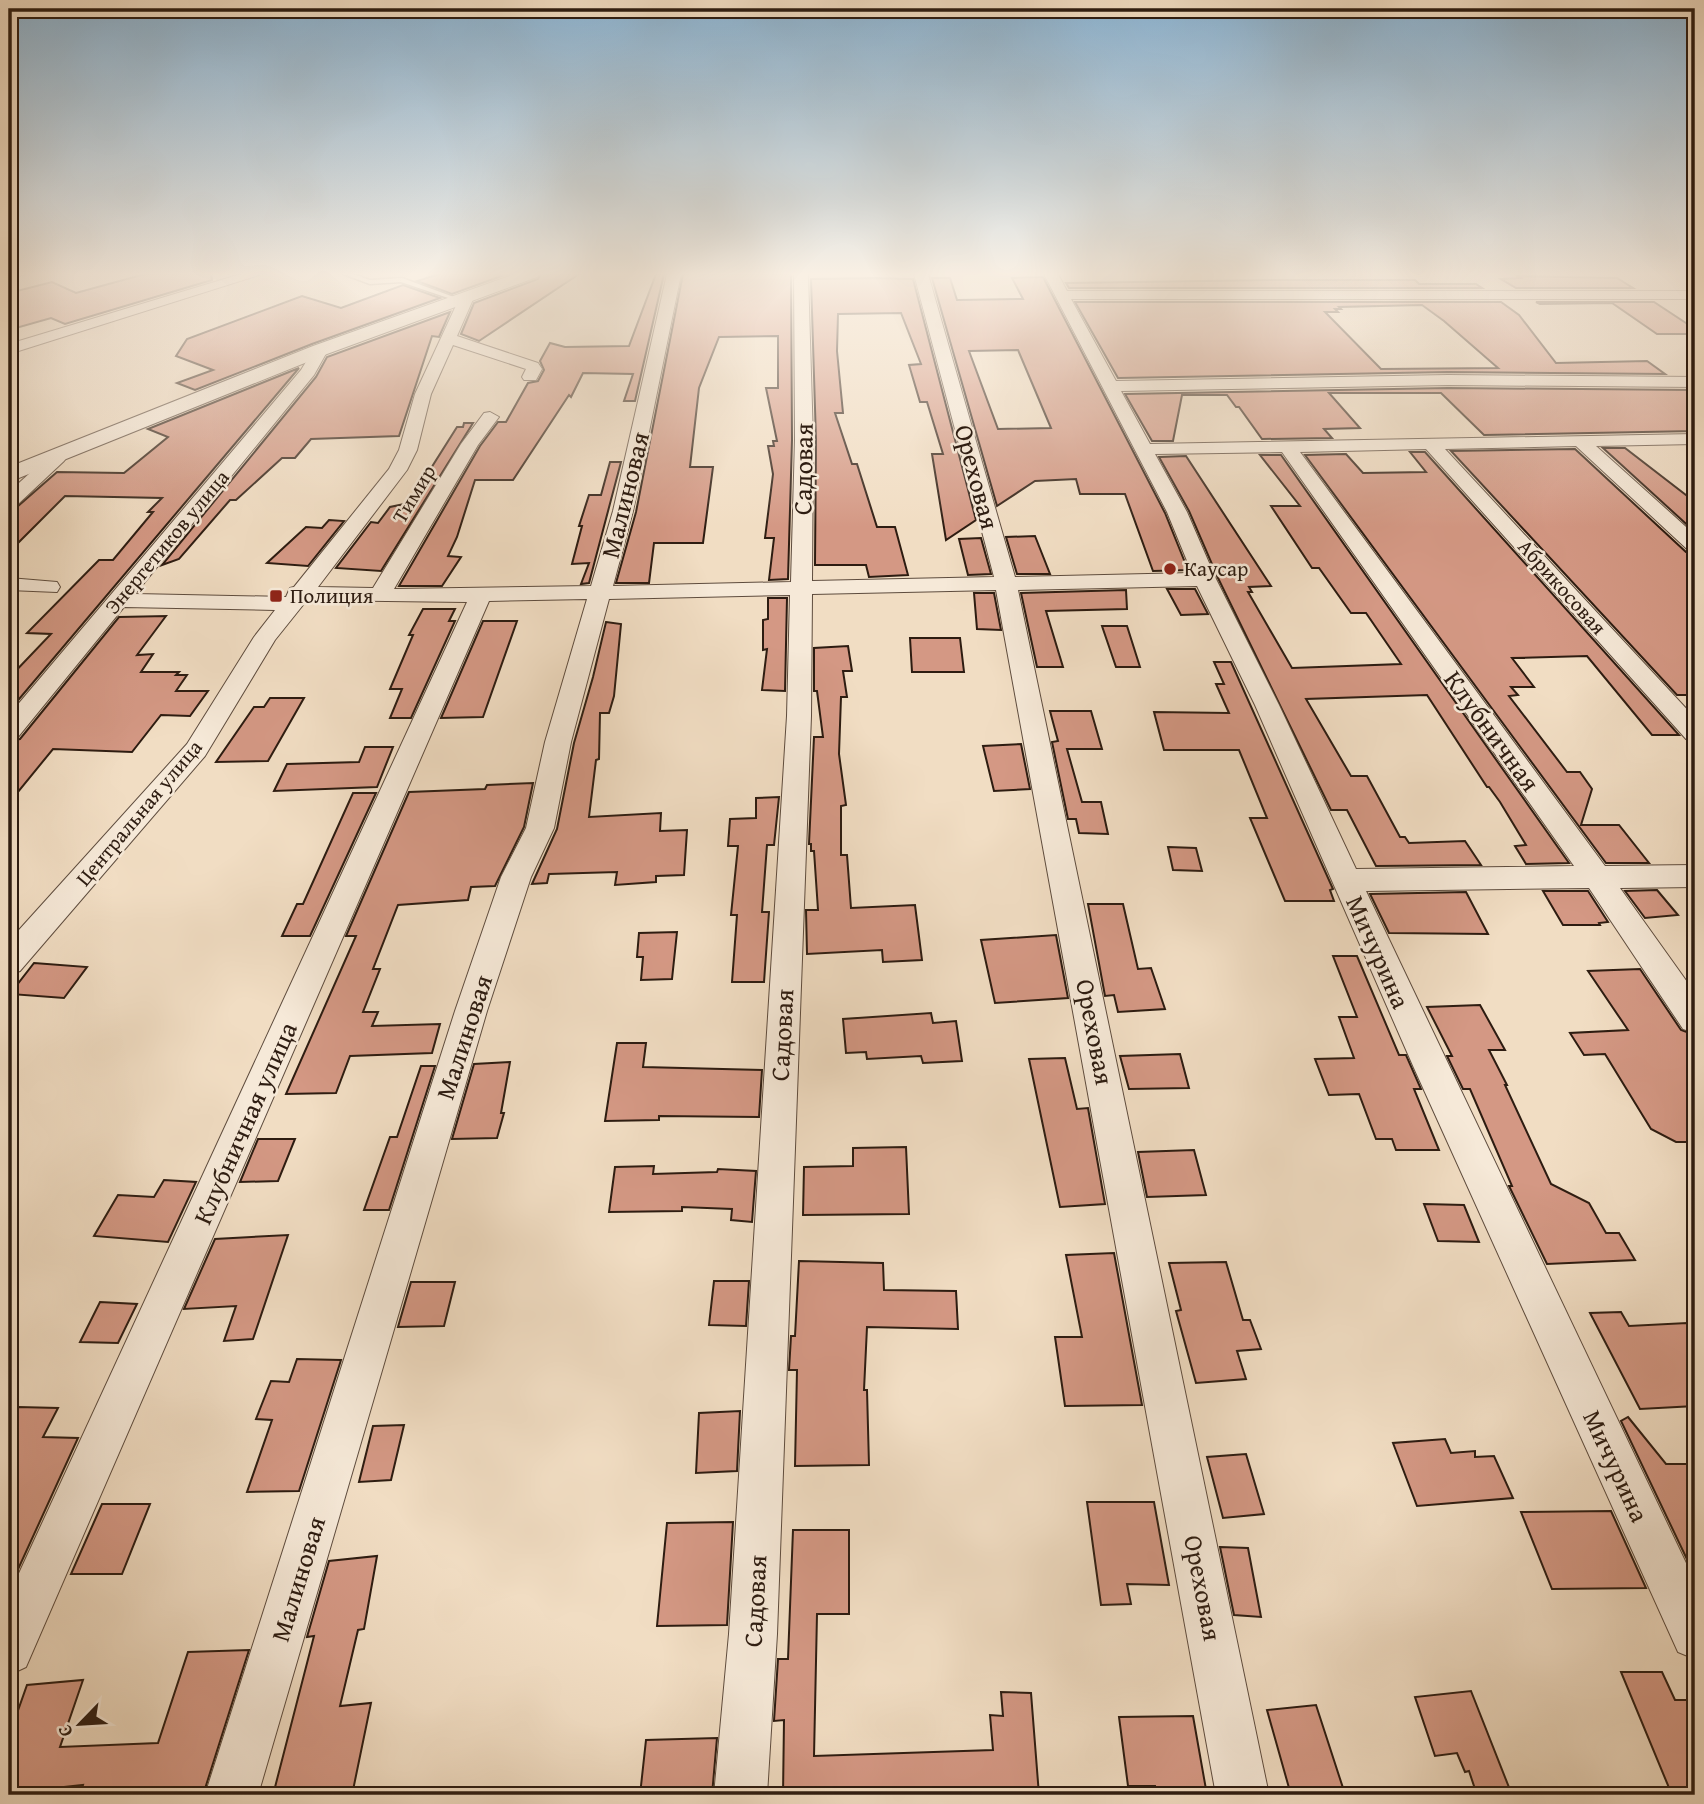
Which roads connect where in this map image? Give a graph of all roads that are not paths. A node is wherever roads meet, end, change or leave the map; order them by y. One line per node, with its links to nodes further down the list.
1 (300, 358): 18 (street)
2 (316, 358): 31 (street, Энергетиков улица)
3 (438, 358): 30 (street, Центральная улица)
4 (508, 358): 9 (street)
5 (656, 358): 27 (street, Малиновая)
6 (803, 358): 26 (street, Садовая)
7 (944, 358): 24 (street, Ореховая)
8 (1095, 358): 11 (street, Мичурина)
9 (530, 377)
10 (1695, 382): 11 (street)
11 (1110, 386): 17 (street, Мичурина)
12 (490, 417): 28 (street, Тимир)
13 (1695, 431): 14 (street)
14 (1580, 441): 15 (street); 21 (street)
15 (1429, 442): 16 (street); 33 (street, Абрикосовая)
16 (1286, 445): 17 (street); 35 (street, Клубничная)
17 (1145, 450): 22 (street, Мичурина)
18 (58, 457): 19 (street); 20 (street)
19 (10, 473)
20 (9, 502)
21 (1695, 546)
22 (1205, 579): 24 (street); 36 (street, Мичурина)
23 (9, 584): 25 (street)
24 (1006, 584): 26 (street); 43 (street, Ореховая)
25 (48, 587)
26 (802, 590): 27 (street); 42 (street, Садовая)
27 (601, 592): 29 (street); 41 (street, Малиновая)
28 (379, 596): 29 (street); 30 (street)
29 (481, 596): 40 (street, Клубничная улица)
30 (294, 598): 31 (street); 37 (street, Центральная улица)
31 (119, 600): 32 (street, Энергетиков улица)
32 (9, 731)
33 (1695, 733)
34 (1695, 876): 35 (street)
35 (1597, 877): 36 (street); 38 (street, Клубничная)
36 (1346, 880): 39 (street, Мичурина)
37 (9, 962)
38 (1695, 1019)
39 (1695, 1635)
40 (9, 1650)
41 (232, 1795)
42 (741, 1795)
43 (1243, 1795)

